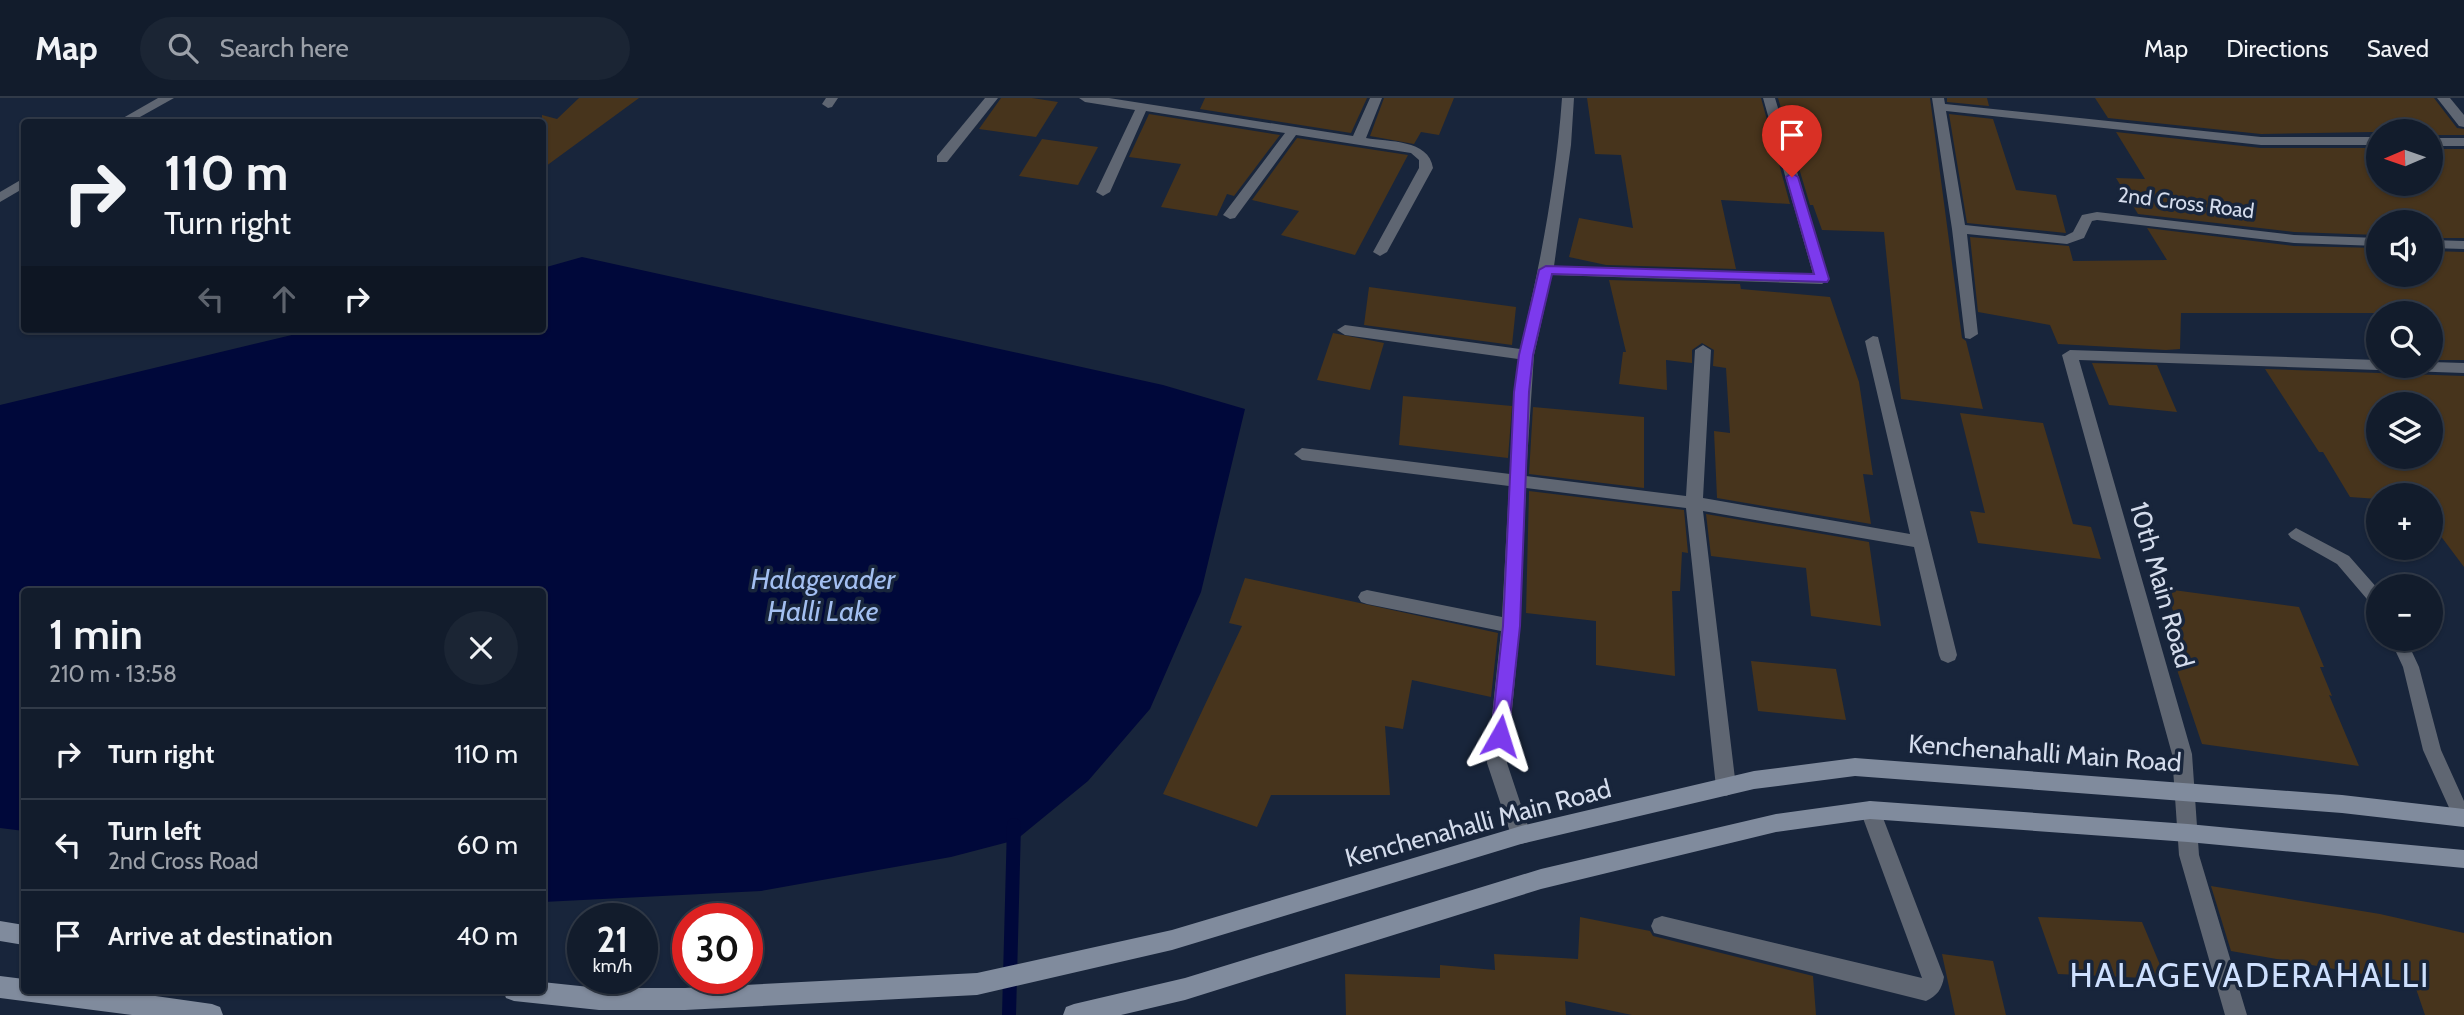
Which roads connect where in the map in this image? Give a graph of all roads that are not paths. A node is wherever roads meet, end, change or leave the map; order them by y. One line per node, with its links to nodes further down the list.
1 (168, 98): 10 (street)
2 (992, 98): 17 (street)
3 (1085, 98): 9 (street)
4 (1377, 98): 13 (street)
5 (1568, 98): 27 (street)
6 (1769, 98): 27 (street)
7 (2443, 98): 11 (street)
8 (1939, 102): 14 (street); 22 (street)
9 (1142, 107): 12 (street); 19 (street)
10 (128, 119)
11 (2464, 123)
12 (1293, 131): 13 (street); 21 (street)
13 (1358, 141): 26 (street)
14 (2366, 141)
15 (2443, 142): 16 (street)
16 (2464, 142)
17 (942, 159)
18 (21, 185): 20 (street)
19 (1103, 192)
20 (0, 198)
21 (1230, 215)
22 (1959, 229): 23 (street, 2nd Cross Road); 29 (street)
23 (2366, 242)
24 (2443, 244): 25 (street)
25 (2464, 245)
26 (1380, 252)
27 (1546, 270): 32 (street)
28 (1345, 330): 32 (street)
29 (1970, 334)
30 (1873, 341): 40 (street)
31 (1703, 350): 38 (street)
32 (1526, 355): 37 (street)
33 (2366, 365): 47 (street, 10th Main Road)
34 (2443, 367): 35 (street)
35 (2464, 368)
36 (1302, 454): 37 (street)
37 (1518, 483): 38 (street); 43 (street)
38 (1694, 503): 40 (street); 46 (street)
39 (2296, 534): 41 (lane)
40 (1921, 542): 45 (street)
41 (2366, 586)
42 (1367, 597): 43 (street)
43 (1511, 626): 51 (street)
44 (2404, 651): 49 (lane)
45 (1948, 655)
46 (1726, 787): 47 (main road, Kenchenahalli Main Road); 51 (main road, Kenchenahalli Main Road)
47 (2186, 791): 49 (main road, Kenchenahalli Main Road); 50 (street, 10th Main Road)
48 (1870, 810): 50 (main road); 53 (street); 60 (main road)
49 (2463, 818)
50 (2188, 833): 52 (main road); 63 (street, 10th Main Road)
51 (1521, 835): 58 (main road, Kenchenahalli Main Road)
52 (2464, 859)
53 (1661, 926)
54 (0, 931): 55 (main road)
55 (21, 934)
56 (0, 987): 57 (main road)
57 (21, 989)
58 (546, 993)
59 (57, 994): 61 (main road)
60 (1125, 1009): 62 (main road)
61 (212, 1015)
62 (1074, 1015)
63 (2236, 1015)

